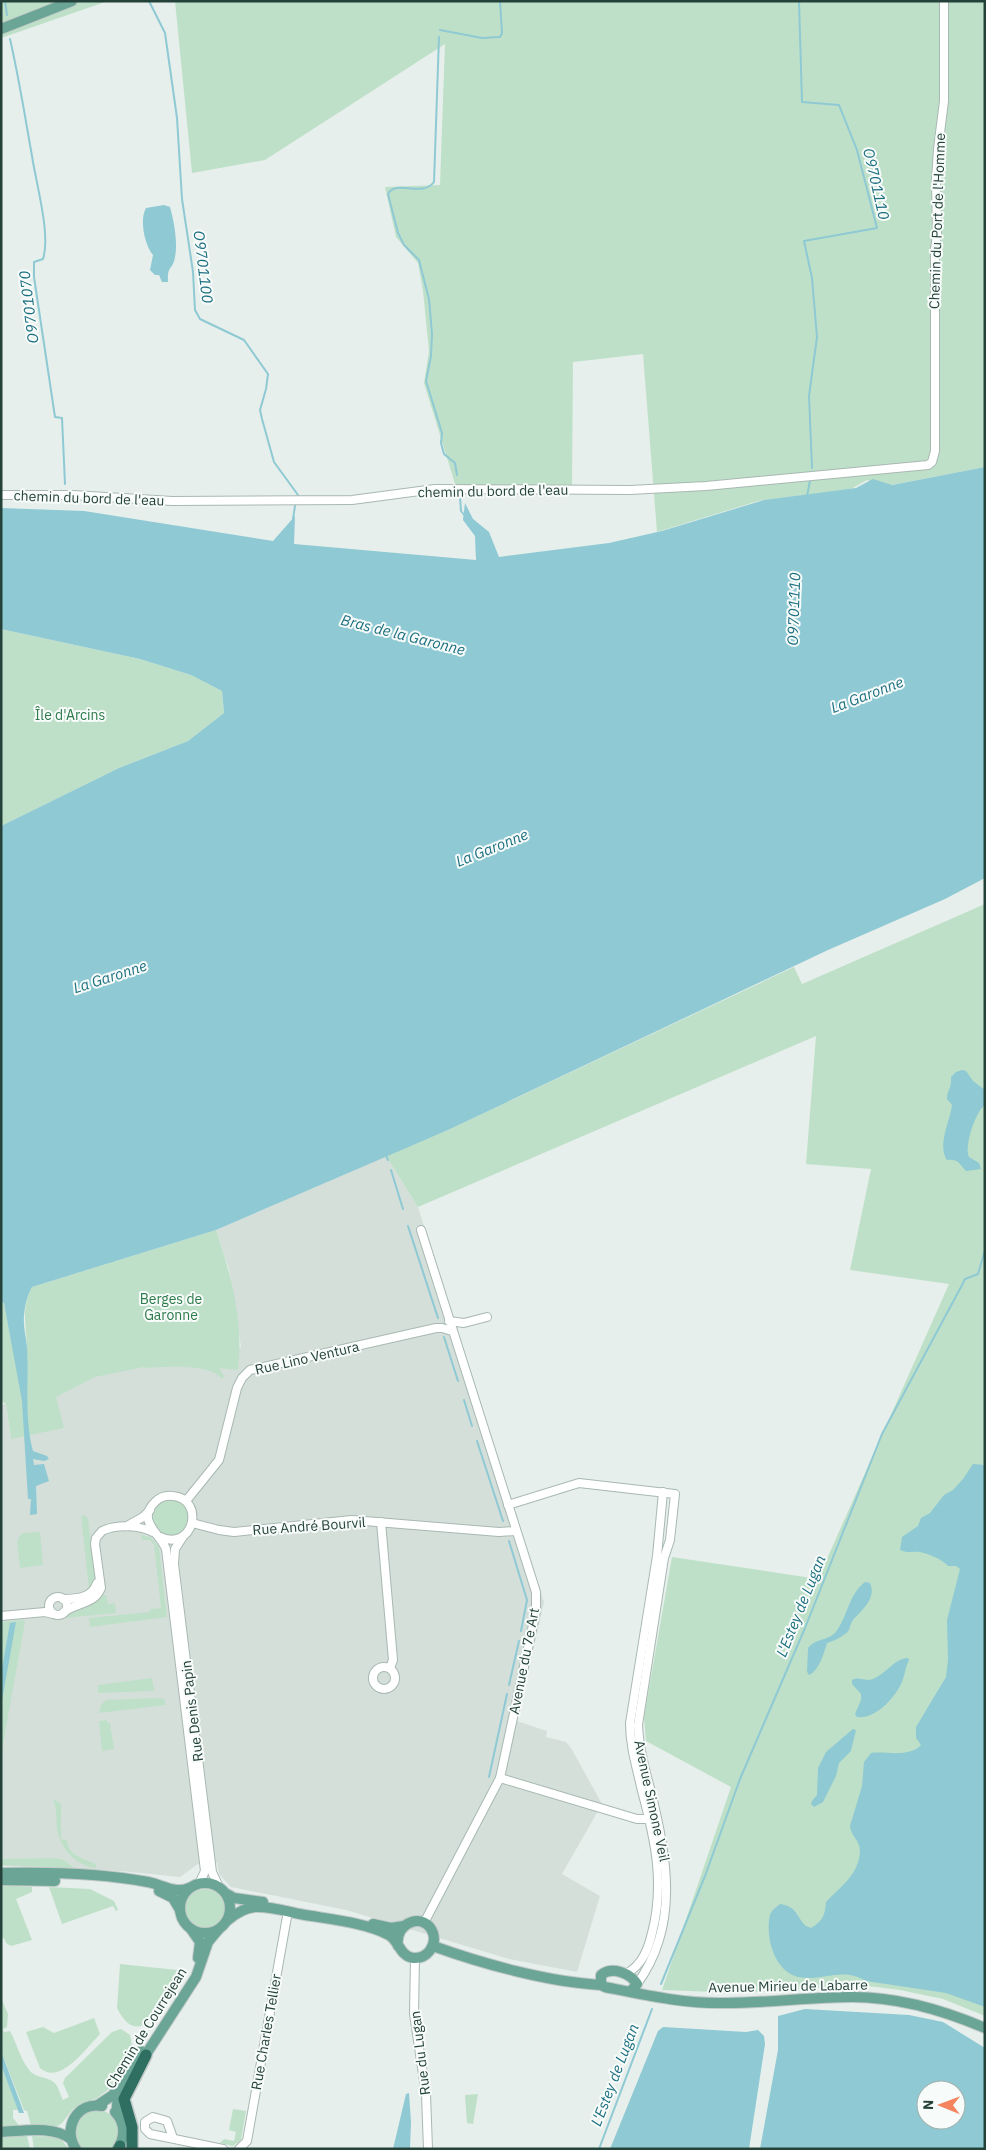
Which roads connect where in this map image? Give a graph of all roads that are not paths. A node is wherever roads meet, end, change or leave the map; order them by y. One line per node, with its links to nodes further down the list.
1 (72, 1): 3 (main road)
2 (944, 1): 4 (street, Chemin du Port de l'Homme)
3 (1, 29)
4 (935, 411): 5 (street, chemin du bord de l'eau)
5 (1, 495)
6 (421, 1230): 8 (street, Avenue du 7e Art)
7 (487, 1317): 8 (street)
8 (449, 1321): 9 (street, Avenue du 7e Art)
9 (452, 1331): 11 (street, Rue Lino Ventura); 12 (street, Avenue du 7e Art)
10 (663, 1492): 12 (street); 20 (street, Avenue Simone Veil); 20 (street, Avenue Simone Veil)
11 (186, 1501): 13 (street); 15 (street)
12 (508, 1505): 17 (street, Avenue du 7e Art)
13 (150, 1510): 16 (street); 18 (street)
14 (381, 1522): 15 (street, Rue André Bourvil); 17 (street, Rue André Bourvil); 28 (street)
15 (192, 1523): 19 (street)
16 (127, 1526): 18 (street); 21 (street)
17 (516, 1531): 29 (street, Avenue du 7e Art)
18 (156, 1535): 19 (street); 34 (street, Rue Denis Papin)
19 (184, 1536): 35 (street, Rue Denis Papin)
20 (661, 1557): 30 (street, Avenue Simone Veil)
21 (99, 1574): 22 (street); 24 (street)
22 (63, 1599): 23 (street); 24 (street)
23 (50, 1602): 25 (street); 26 (street)
24 (64, 1612): 26 (street)
25 (16, 1614): 26 (street); 27 (street)
26 (53, 1614)
27 (1, 1616)
28 (390, 1668)
29 (500, 1778): 31 (street); 40 (street, Avenue du 7e Art)
30 (648, 1796): 31 (street, Avenue Simone Veil); 36 (street, Avenue Simone Veil)
31 (649, 1819): 36 (street, Avenue Simone Veil)
32 (1, 1873): 34 (main road)
33 (1, 1880): 37 (main road)
34 (194, 1886): 35 (main road); 37 (main road)
35 (223, 1891): 39 (main road); 41 (main road)
36 (663, 1894): 47 (street, Avenue Simone Veil); 49 (street, Avenue Simone Veil)
37 (180, 1910): 42 (main road)
38 (288, 1911): 39 (main road); 44 (main road); 60 (street, Rue Charles Tellier)
39 (228, 1920): 43 (main road)
40 (424, 1923): 41 (main road); 45 (main road)
41 (404, 1926): 44 (main road)
42 (191, 1929): 43 (main road); 52 (main road, Chemin de Courrejean)
43 (218, 1930): 51 (main road, Chemin de Courrejean)
44 (398, 1946): 46 (main road)
45 (433, 1946): 46 (main road); 48 (main road, Avenue Mirieu de Labarre)
46 (415, 1958): 61 (street, Rue du Lugan)
47 (626, 1974): 48 (main road, Avenue Mirieu de Labarre); 49 (main road, Avenue Mirieu de Labarre)
48 (601, 1980): 49 (main road, Avenue Mirieu de Labarre)
49 (634, 1988): 50 (main road, Avenue Mirieu de Labarre)
50 (985, 2028)
51 (146, 2055): 53 (main road, Chemin de Courrejean); 58 (highway)
52 (98, 2105): 53 (main road); 56 (main road, Chemin de Courrejean)
53 (118, 2116): 57 (main road, Chemin de Courrejean)
54 (1, 2132): 56 (main road)
55 (173, 2138): 59 (street)
56 (73, 2144)
57 (119, 2148)
58 (132, 2149)
59 (222, 2149)
60 (239, 2149)
61 (428, 2149)

